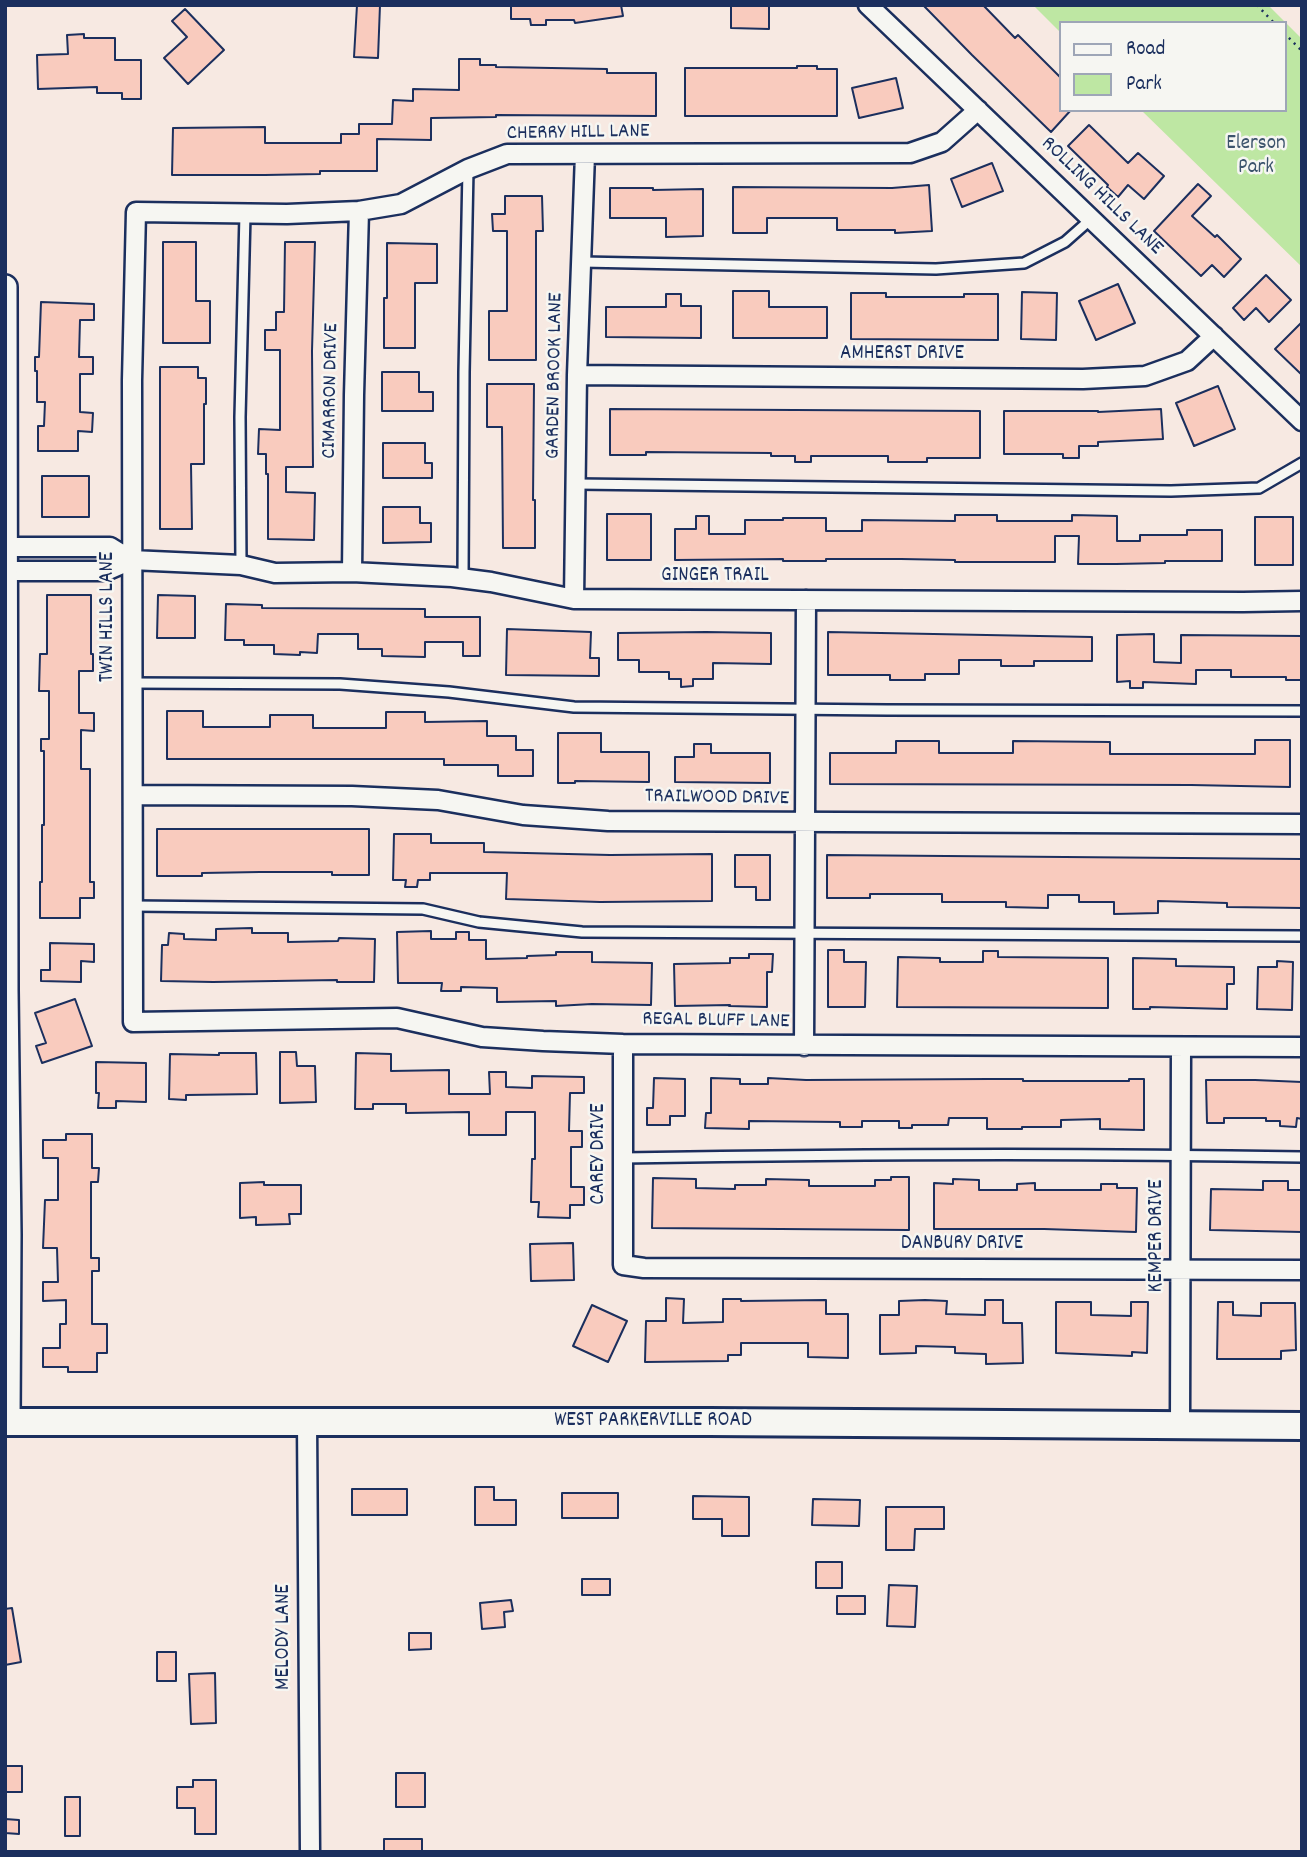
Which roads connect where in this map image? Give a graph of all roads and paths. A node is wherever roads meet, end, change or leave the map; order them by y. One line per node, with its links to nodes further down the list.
1 (868, 5): 6 (street, ROLLING HILLS LANE)
2 (1257, 5): 3 (path)
3 (1272, 21)
4 (1286, 35): 5 (path)
5 (1302, 51)
6 (978, 110): 7 (street, CHERRY HILL LANE); 12 (street, ROLLING HILLS LANE)
7 (585, 154): 8 (street, CHERRY HILL LANE); 13 (street, GARDEN BROOK LANE)
8 (468, 169): 10 (street, CHERRY HILL LANE); 25 (lane)
9 (135, 212): 11 (street, CHERRY HILL LANE); 21 (street, TWIN HILLS LANE)
10 (359, 212): 11 (street, CHERRY HILL LANE); 24 (street, CIMARRON DRIVE)
11 (245, 214): 22 (lane)
12 (1091, 219): 13 (lane); 15 (street, ROLLING HILLS LANE)
13 (582, 262): 16 (street, GARDEN BROOK LANE)
14 (5, 286): 20 (street)
15 (1214, 336): 16 (street, AMHERST DRIVE); 17 (street, ROLLING HILLS LANE)
16 (577, 375): 19 (street, GARDEN BROOK LANE)
17 (1302, 421)
18 (1302, 463): 19 (lane)
19 (576, 484): 26 (street, GARDEN BROOK LANE)
20 (6, 547): 21 (street, GINGER TRAIL); 23 (street)
21 (131, 561): 22 (street, GINGER TRAIL); 23 (street, GINGER TRAIL); 29 (street, TWIN HILLS LANE)
22 (241, 565): 24 (street, GINGER TRAIL)
23 (6, 571): 49 (street)
24 (352, 572): 25 (street, GINGER TRAIL)
25 (463, 579): 26 (street, GINGER TRAIL)
26 (574, 599): 27 (street, GINGER TRAIL)
27 (806, 600): 28 (street, GINGER TRAIL); 30 (street)
28 (1302, 601)
29 (132, 683): 30 (lane); 32 (street, TWIN HILLS LANE)
30 (805, 709): 31 (lane); 33 (street)
31 (1302, 711)
32 (133, 794): 33 (street, TRAILWOOD DRIVE); 35 (street, TWIN HILLS LANE)
33 (805, 823): 34 (street, TRAILWOOD DRIVE); 36 (street)
34 (1302, 824)
35 (133, 906): 36 (lane); 38 (street, TWIN HILLS LANE)
36 (804, 932): 37 (lane); 40 (street)
37 (1302, 936)
38 (133, 1022): 39 (street, REGAL BLUFF LANE)
39 (623, 1044): 40 (street, REGAL BLUFF LANE); 45 (street, CAREY DRIVE)
40 (804, 1046): 41 (street, REGAL BLUFF LANE)
41 (1181, 1047): 42 (street, REGAL BLUFF LANE); 43 (street, KEMPER DRIVE)
42 (1302, 1047)
43 (1181, 1155): 44 (lane); 45 (lane); 47 (street, KEMPER DRIVE)
44 (1302, 1157)
45 (623, 1158): 46 (street, CAREY DRIVE)
46 (623, 1265): 47 (street, DANBURY DRIVE)
47 (1181, 1269): 48 (street, DANBURY DRIVE); 51 (street, KEMPER DRIVE)
48 (1302, 1270)
49 (6, 1422): 50 (main road, WEST PARKERVILLE ROAD)
50 (307, 1422): 51 (main road, WEST PARKERVILLE ROAD); 53 (street, MELODY LANE)
51 (1180, 1425): 52 (main road, WEST PARKERVILLE ROAD)
52 (1302, 1426)
53 (310, 1852)

